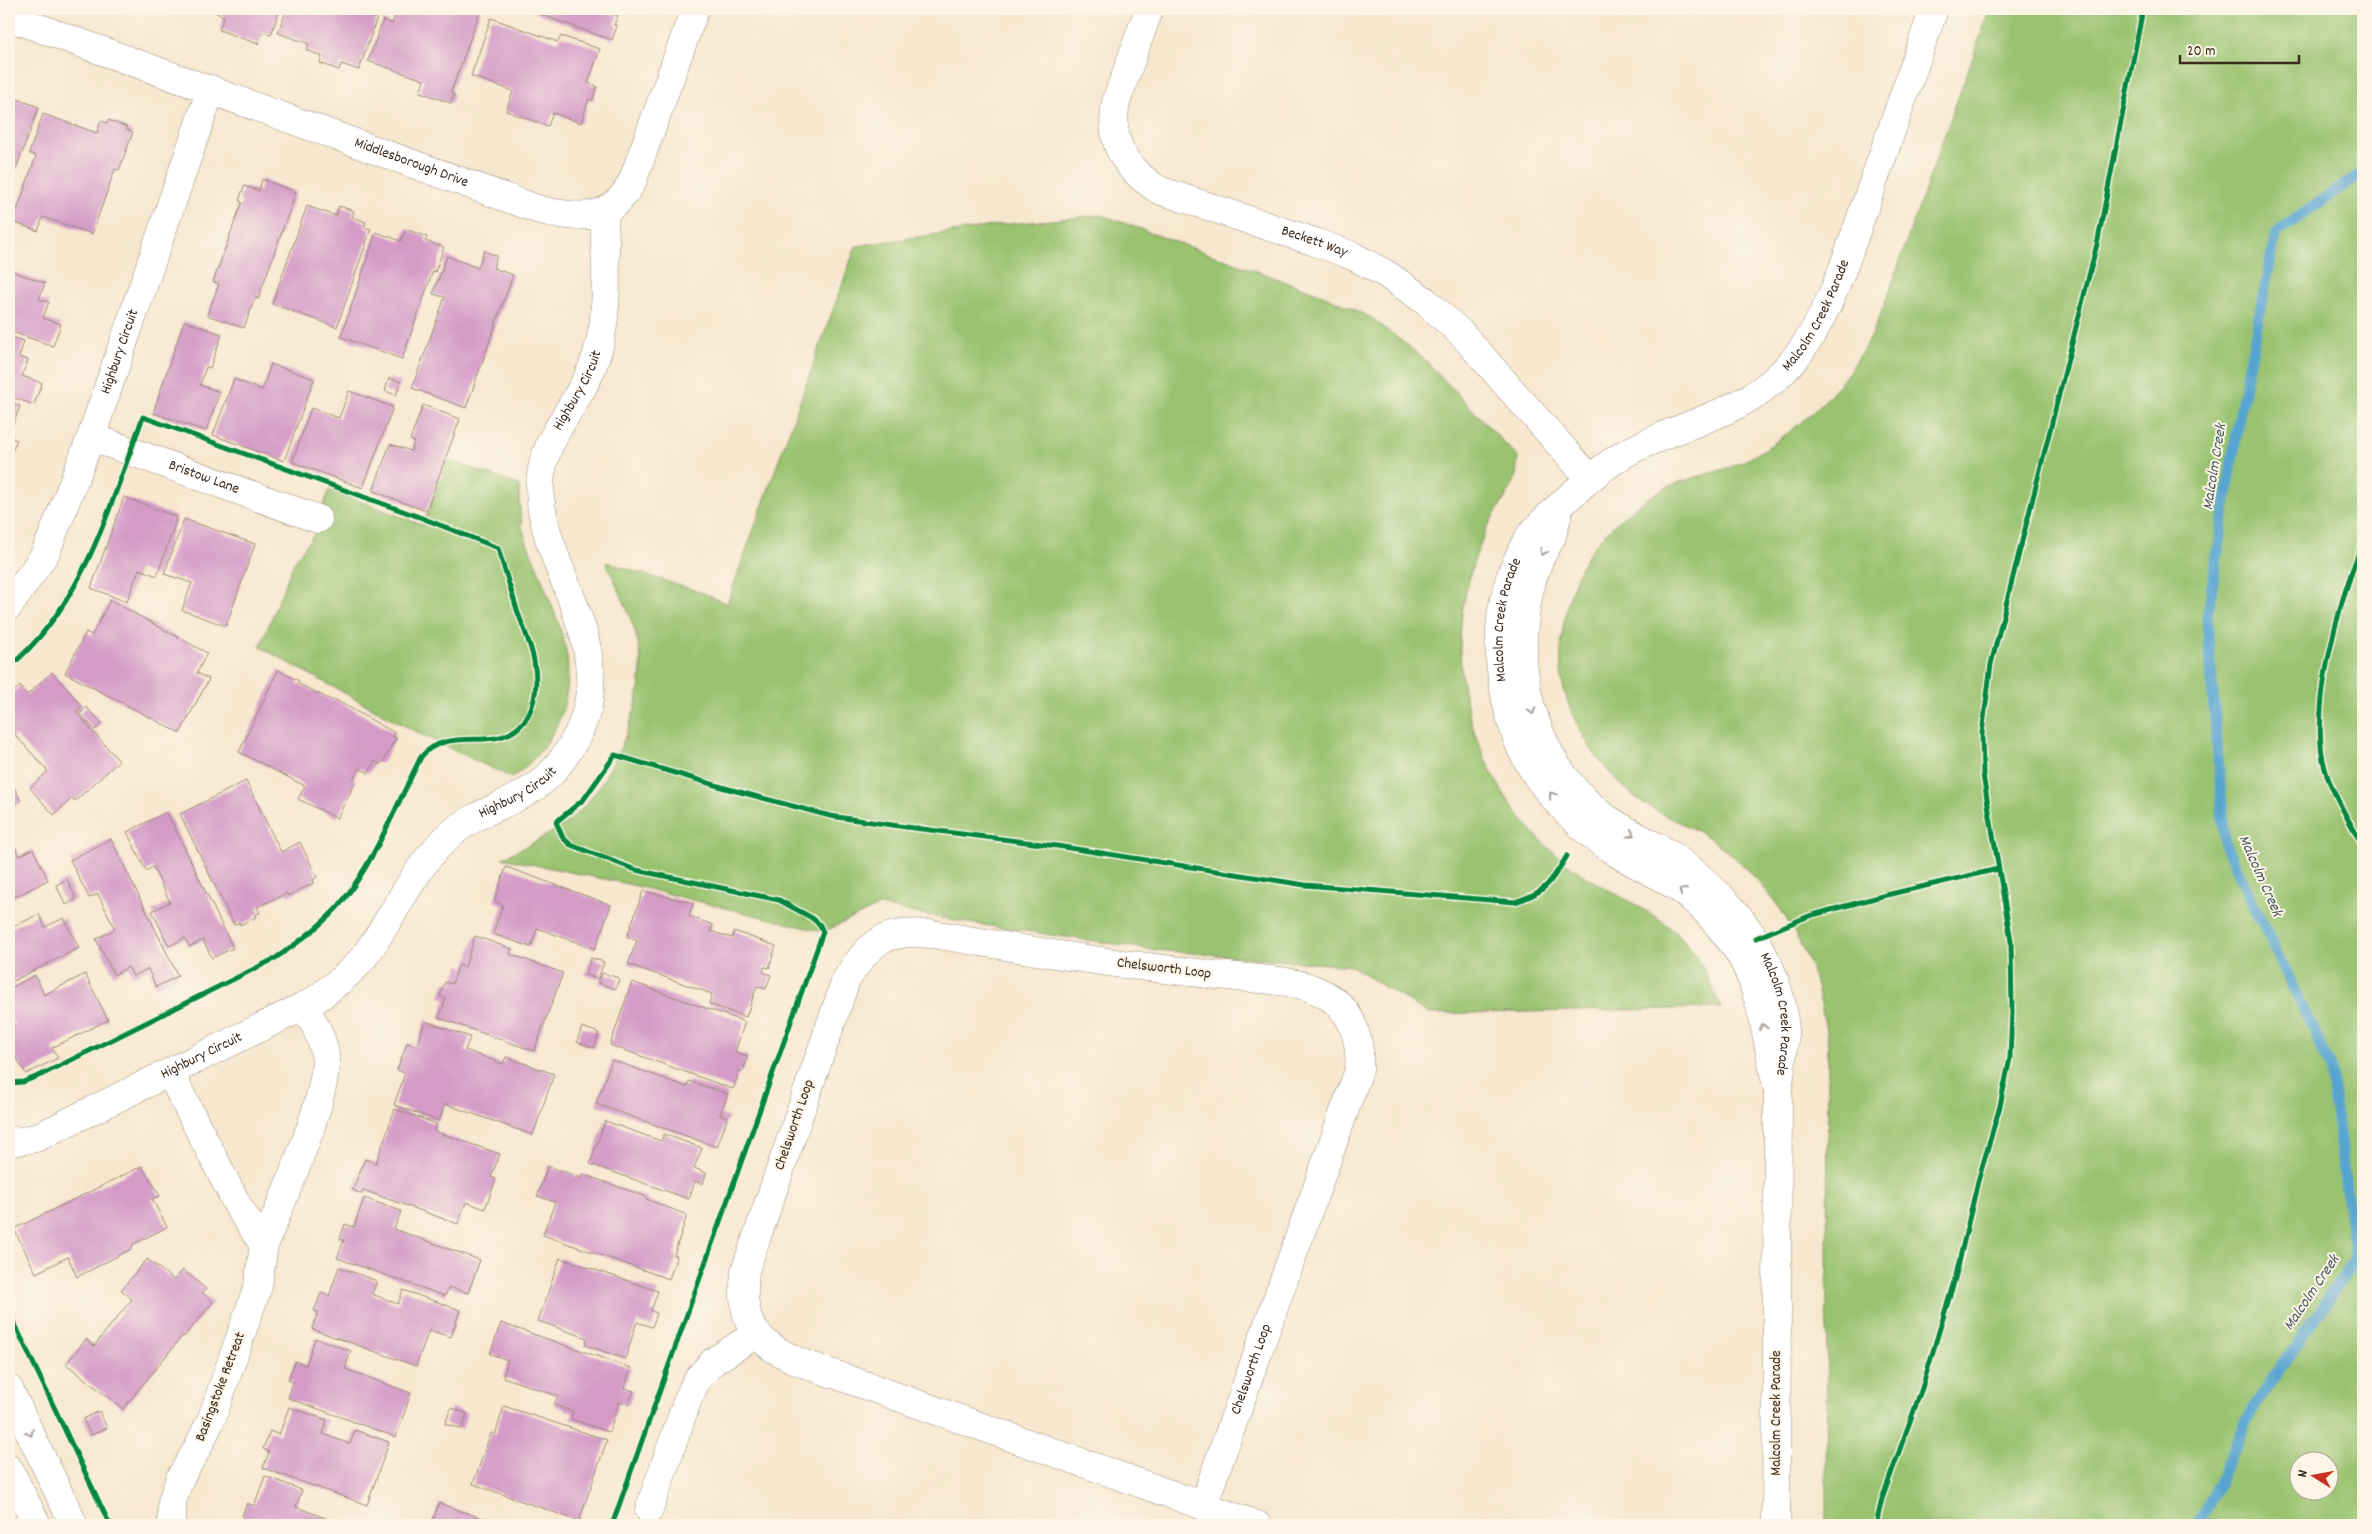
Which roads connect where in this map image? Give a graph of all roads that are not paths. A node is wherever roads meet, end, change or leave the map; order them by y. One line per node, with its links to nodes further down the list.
1 (695, 9): 6 (street, Middlesborough Drive)
2 (1149, 9): 8 (street, Beckett Way)
3 (1934, 9): 8 (street, Malcolm Creek Parade)
4 (9, 17): 5 (street, Middlesborough Drive)
5 (211, 89): 6 (street, Middlesborough Drive); 7 (street, Highbury Circuit)
6 (604, 212): 11 (street, Highbury Circuit)
7 (91, 437): 9 (street, Bristow Lane); 10 (street, Highbury Circuit)
8 (1590, 479): 24 (street, Malcolm Creek Parade)
9 (318, 519)
10 (9, 606)
11 (304, 1006): 12 (street, Highbury Circuit); 14 (street, Basingstoke Retreat)
12 (170, 1073): 13 (street, Highbury Circuit); 14 (street)
13 (9, 1141)
14 (264, 1245): 22 (street, Basingstoke Retreat)
15 (756, 1334): 18 (street, Chelsworth Loop); 18 (street, Chelsworth Loop); 19 (street)
16 (9, 1388): 21 (street, one-way to 21)
17 (9, 1469): 20 (street)
18 (1203, 1506): 23 (street, Chelsworth Loop)
19 (649, 1510)
20 (37, 1525)
21 (74, 1525)
22 (172, 1525)
23 (1257, 1525)
24 (1776, 1525)

